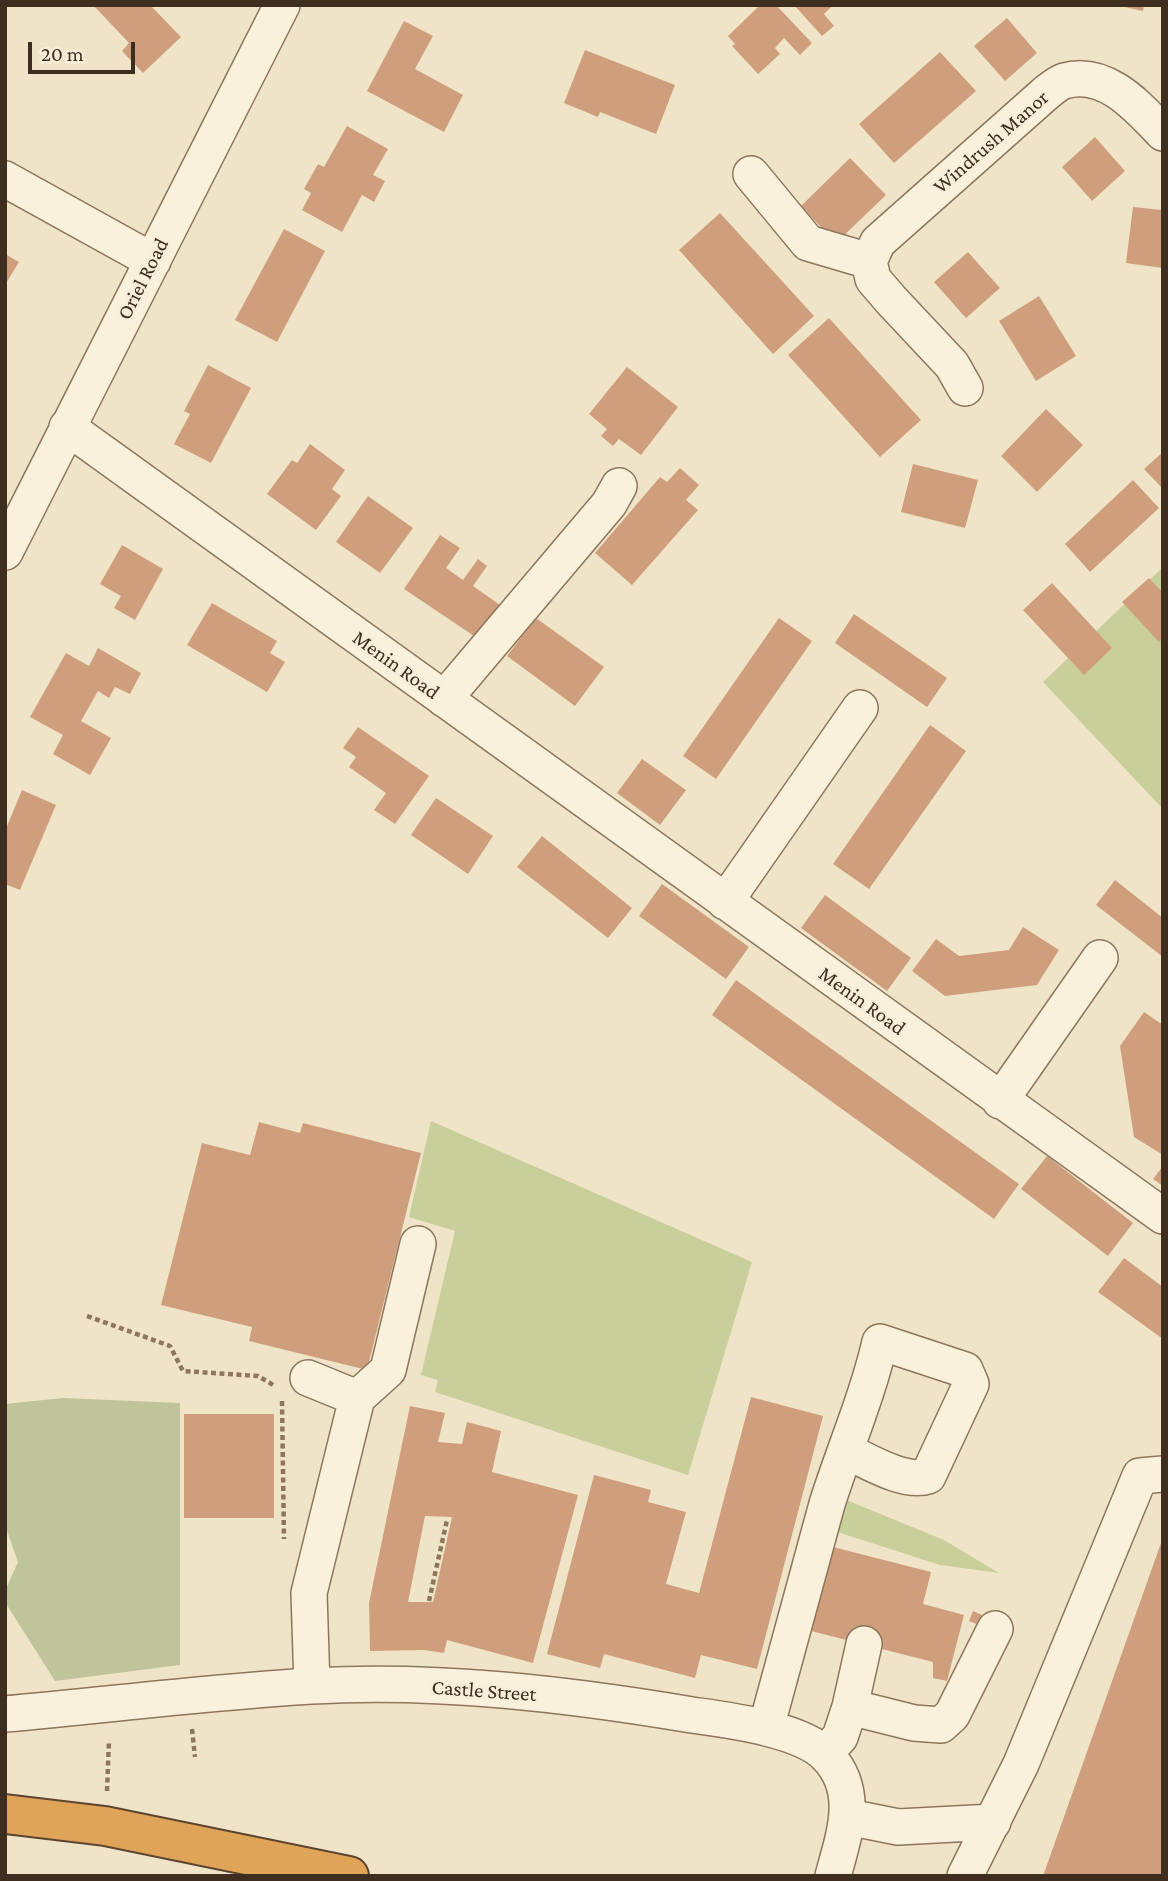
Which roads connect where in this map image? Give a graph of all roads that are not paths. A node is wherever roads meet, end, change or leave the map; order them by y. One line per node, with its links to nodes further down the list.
1 (282, 5): 5 (street, Oriel Road)
2 (1163, 133): 6 (street, Windrush Manor)
3 (751, 174): 6 (street)
4 (5, 179): 5 (street)
5 (153, 261): 8 (street, Oriel Road)
6 (869, 261): 7 (street)
7 (965, 388)
8 (67, 427): 10 (street, Oriel Road); 11 (street, Menin Road)
9 (618, 485): 11 (street)
10 (5, 552)
11 (444, 699): 13 (street, Menin Road)
12 (860, 708): 13 (street)
13 (725, 902): 15 (street, Menin Road)
14 (1100, 958): 15 (street)
15 (1000, 1101): 16 (street, Menin Road)
16 (1163, 1216)
17 (418, 1244): 19 (street)
18 (308, 1378): 19 (street)
19 (357, 1398): 24 (street)
20 (846, 1451): 27 (street)
21 (1163, 1474): 31 (street)
22 (995, 1629): 25 (street)
23 (864, 1644): 25 (street)
24 (312, 1686): 26 (street, Castle Street); 27 (street, Castle Street)
25 (850, 1707): 28 (street)
26 (5, 1714)
27 (766, 1728): 28 (street, Castle Street)
28 (825, 1753): 30 (street)
29 (5, 1814): 32 (highway)
30 (848, 1817): 31 (street); 33 (street)
31 (993, 1822): 34 (street)
32 (349, 1876)
33 (833, 1876)
34 (965, 1876)

